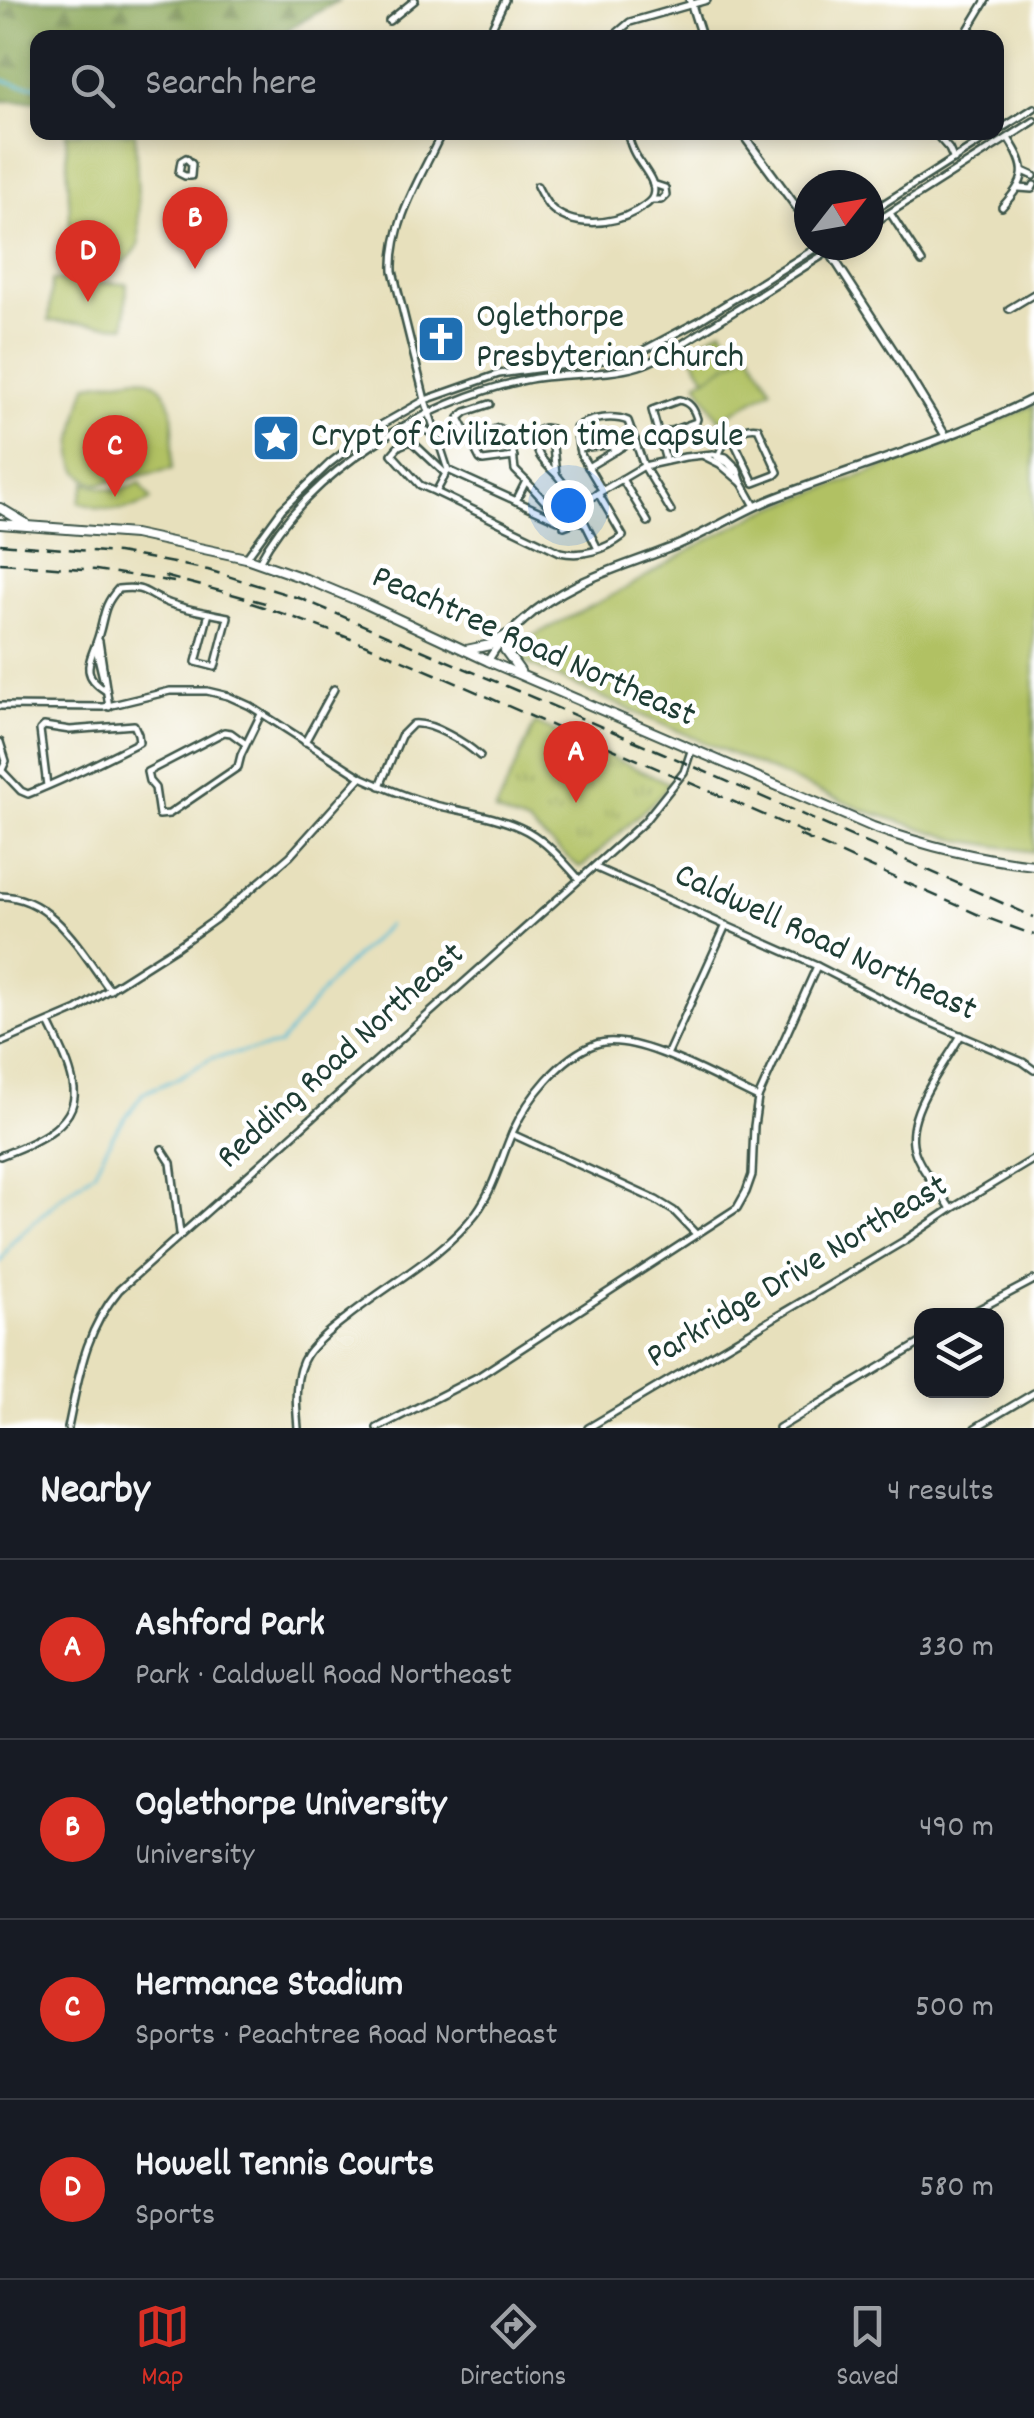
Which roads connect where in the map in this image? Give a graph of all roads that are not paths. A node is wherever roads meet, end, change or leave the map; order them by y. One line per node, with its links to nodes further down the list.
1 (415, 0): 6 (street)
2 (505, 0): 7 (street)
3 (708, 0): 5 (street)
4 (986, 0): 10 (street)
5 (691, 3): 8 (street); 9 (main road)
6 (389, 20)
7 (492, 30)
8 (620, 30)
9 (699, 30)
10 (968, 30)
11 (1034, 108): 13 (street)
12 (1034, 122): 14 (street)
13 (1004, 127)
14 (1008, 138): 21 (street); 31 (street)
15 (438, 140): 40 (street)
16 (630, 140): 23 (street)
17 (748, 140): 28 (main road)
18 (942, 140): 20 (street)
19 (984, 140): 20 (street)
20 (954, 160): 29 (street)
21 (1023, 171): 22 (street); 26 (street)
22 (1034, 176)
23 (653, 184): 27 (street); 27 (street)
24 (536, 186): 27 (street)
25 (1034, 186): 26 (street)
26 (1019, 188): 30 (street)
27 (652, 200)
28 (794, 203)
29 (884, 204)
30 (1002, 207)
31 (890, 213): 32 (street); 36 (street)
32 (884, 217)
33 (803, 260): 40 (street)
34 (806, 260): 42 (street)
35 (834, 260): 47 (main road)
36 (922, 262)
37 (1034, 294): 38 (street)
38 (1009, 308)
39 (1034, 398): 47 (main road)
40 (425, 400): 42 (street); 78 (street)
41 (490, 404): 50 (street)
42 (429, 411): 43 (street); 44 (street)
43 (412, 421): 45 (street); 79 (street)
44 (433, 422): 45 (street); 49 (street)
45 (421, 428): 49 (street)
46 (660, 435): 46 (street); 57 (street)
47 (945, 435): 69 (main road)
48 (732, 437): 48 (street); 54 (street)
49 (438, 438): 60 (street)
50 (470, 439): 56 (street); 56 (street)
51 (635, 439): 52 (street); 53 (street); 58 (street)
52 (579, 448): 53 (street); 59 (street)
53 (617, 450): 59 (street)
54 (718, 455): 55 (street); 64 (street)
55 (704, 456): 57 (street); 64 (street)
56 (514, 457): 63 (street)
57 (666, 461): 58 (street)
58 (644, 466): 62 (street); 72 (street)
59 (588, 467): 66 (street)
60 (447, 472): 65 (street); 65 (street); 67 (street)
61 (556, 474): 61 (street); 68 (street)
62 (622, 479): 66 (street); 73 (street)
63 (526, 481): 67 (street); 71 (street)
64 (742, 482): 69 (street)
65 (436, 492): 77 (street)
66 (600, 492): 68 (street); 77 (street)
67 (516, 501): 68 (street)
68 (580, 504)
69 (755, 506): 81 (main road)
70 (0, 508): 75 (highway)
71 (551, 508)
72 (671, 510)
73 (648, 522)
74 (0, 524): 75 (highway, Peachtree Road Northeast)
75 (28, 526): 78 (highway, Peachtree Road Northeast)
76 (564, 526): 77 (street)
77 (598, 550)
78 (246, 558): 79 (highway, Peachtree Road Northeast)
79 (259, 562): 83 (highway, Peachtree Road Northeast)
80 (209, 613): 80 (street); 82 (street)
81 (507, 635): 83 (highway); 84 (main road); 85 (highway)
82 (99, 642): 86 (street); 86 (street)
83 (466, 650): 84 (highway, Peachtree Road Northeast)
84 (488, 661): 85 (highway, Peachtree Road Northeast)
85 (523, 675): 94 (highway, Peachtree Road Northeast)
86 (106, 688): 89 (street)
87 (334, 688): 92 (street)
88 (0, 706): 89 (street)
89 (109, 707): 90 (street)
90 (262, 714): 92 (street); 93 (street)
91 (0, 742): 96 (street)
92 (306, 742): 97 (street)
93 (246, 744): 93 (street)
94 (692, 748): 100 (highway, Peachtree Road Northeast); 101 (street, Redding Road Northeast)
95 (480, 756): 99 (street)
96 (1, 771): 98 (street)
97 (361, 777): 99 (street); 106 (street)
98 (47, 786): 98 (street)
99 (380, 786): 102 (street)
100 (1034, 864)
101 (594, 867): 102 (street, Redding Road Northeast); 104 (street, Caldwell Road Northeast)
102 (579, 879): 118 (street, Redding Road Northeast)
103 (0, 896): 106 (street)
104 (726, 925): 105 (street, Caldwell Road Northeast); 110 (street)
105 (816, 966): 108 (street, Caldwell Road Northeast); 112 (street)
106 (110, 990): 107 (street)
107 (49, 1022): 109 (street); 115 (street)
108 (961, 1034): 111 (street, Caldwell Road Northeast); 117 (street)
109 (0, 1043)
110 (666, 1055): 112 (street); 113 (street)
111 (1034, 1070)
112 (758, 1098): 119 (street)
113 (512, 1134): 119 (street); 125 (street)
114 (162, 1149): 118 (street)
115 (0, 1156)
116 (1034, 1160): 117 (street, Parkridge Drive Northeast)
117 (951, 1209): 127 (street, Parkridge Drive Northeast)
118 (180, 1234): 124 (street, Redding Road Northeast)
119 (694, 1234): 126 (street)
120 (1034, 1280): 121 (street)
121 (981, 1308)
122 (914, 1347): 128 (street)
123 (1034, 1392): 129 (street)
124 (68, 1428)
125 (298, 1428)
126 (377, 1428)
127 (588, 1428)
128 (779, 1428)
129 (975, 1428)

